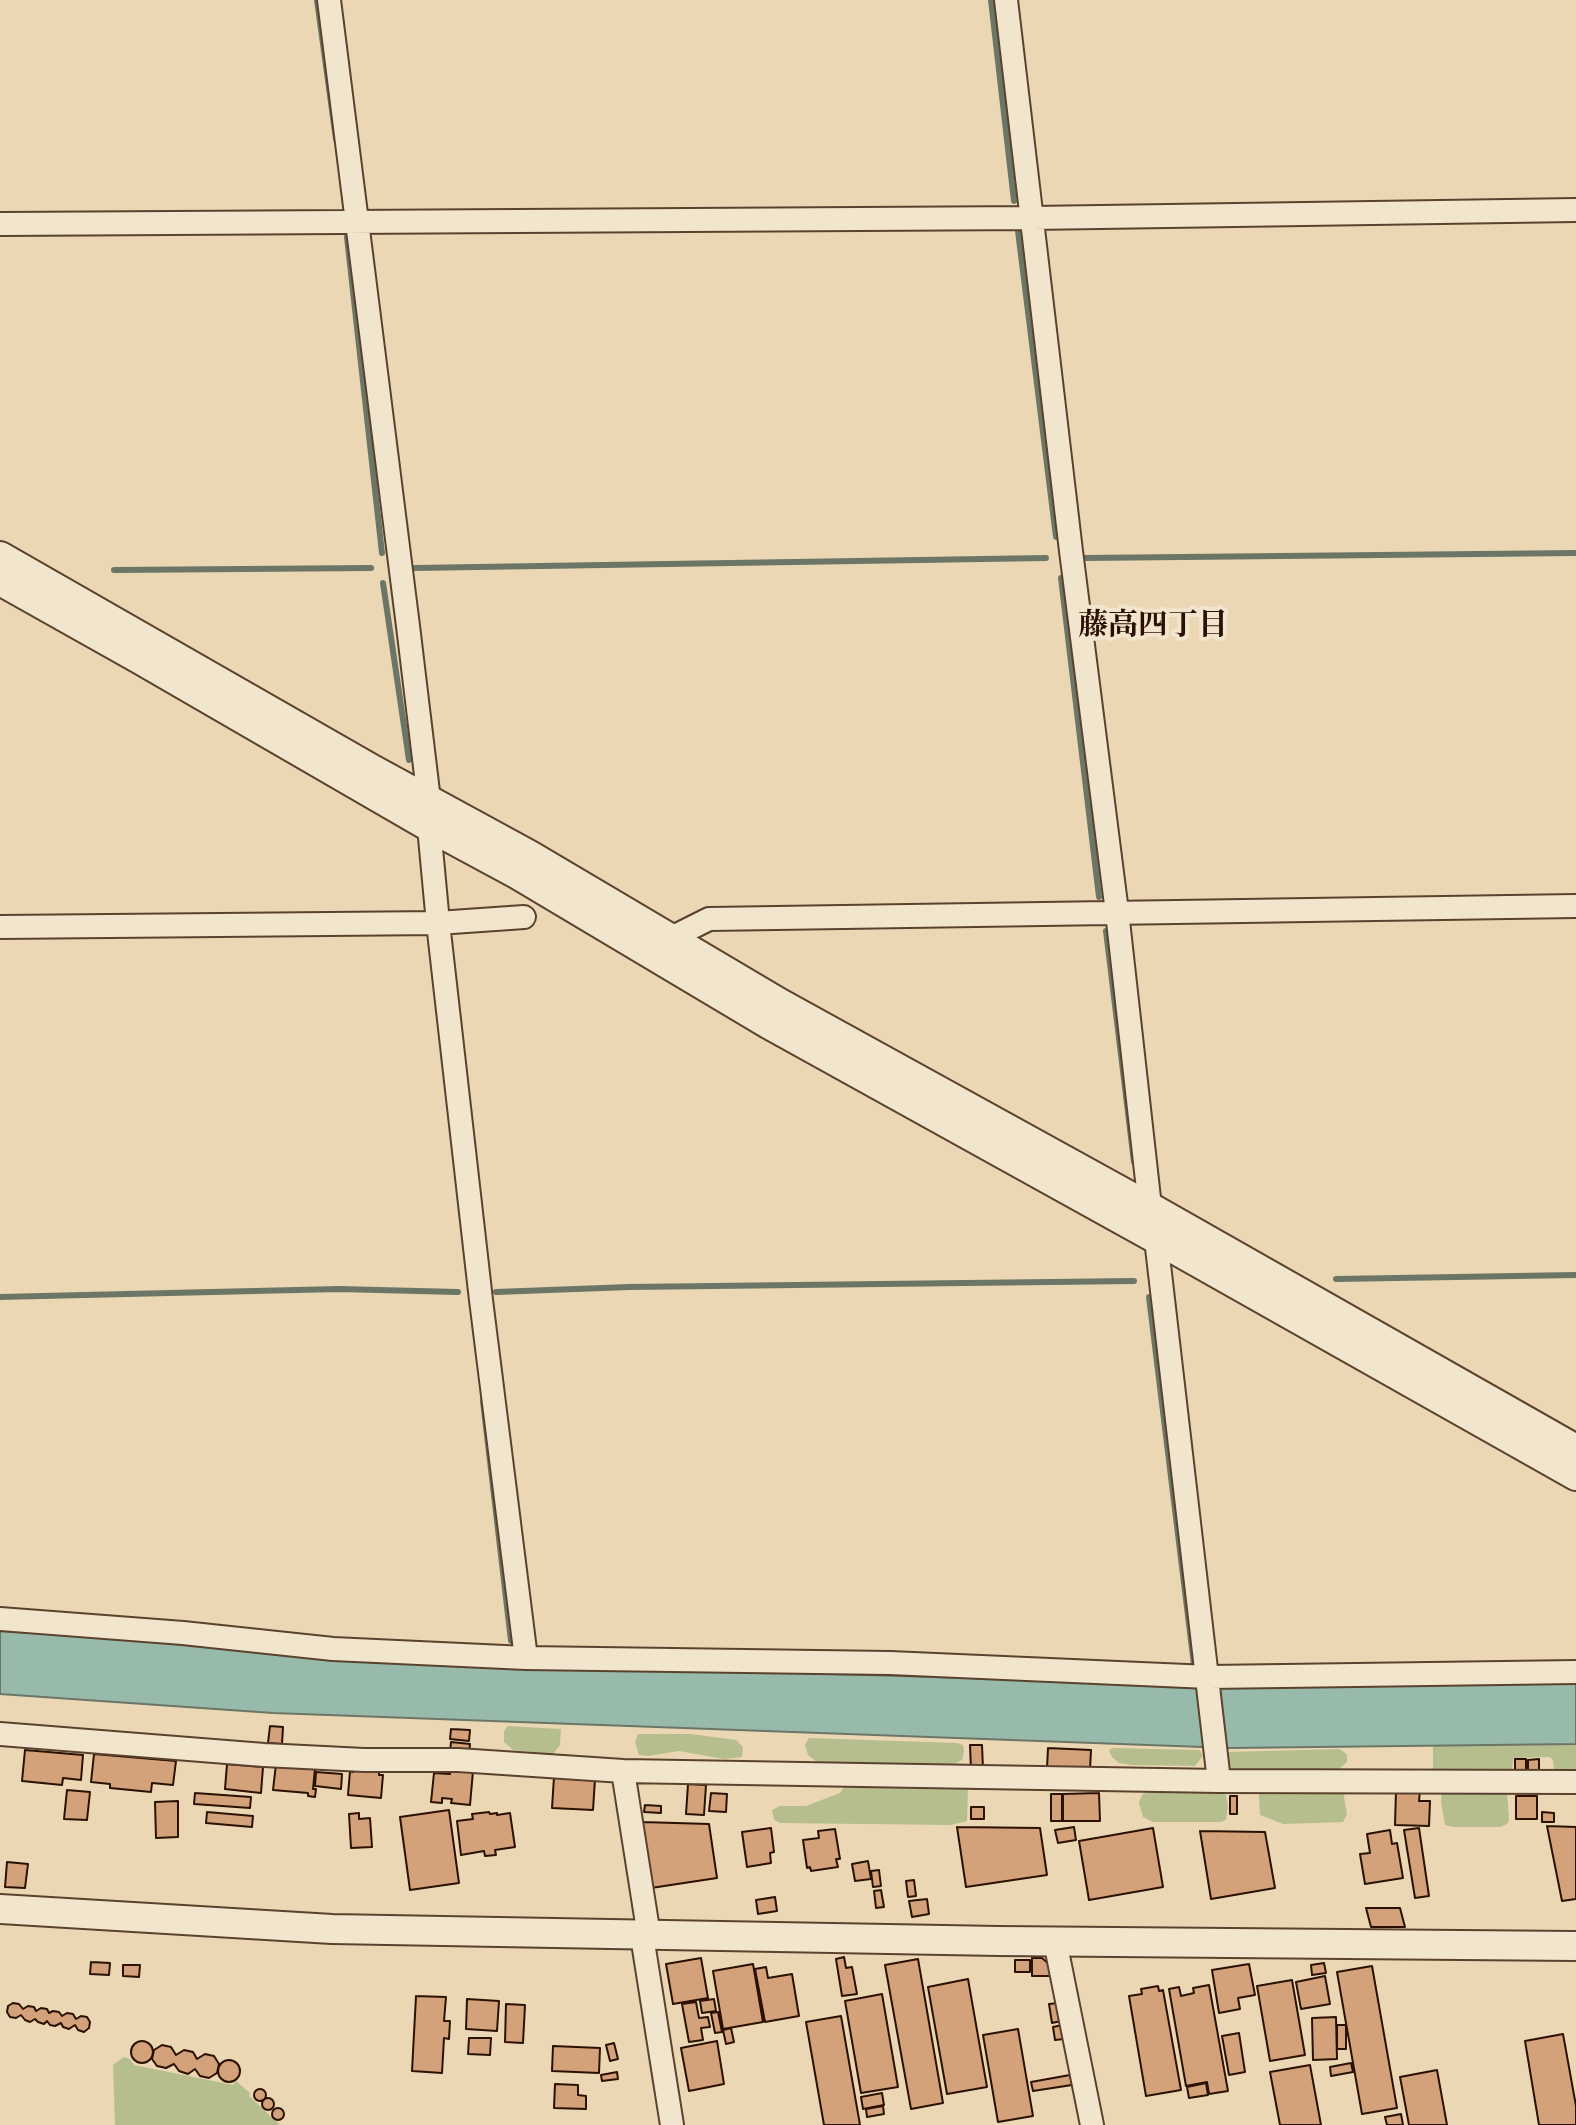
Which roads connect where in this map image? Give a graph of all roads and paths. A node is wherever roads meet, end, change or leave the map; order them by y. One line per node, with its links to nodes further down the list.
1 (329, 0): 5 (street)
2 (1006, 0): 4 (street)
3 (1576, 210): 4 (street)
4 (1032, 218): 5 (street); 11 (street)
5 (358, 223): 6 (street); 9 (street)
6 (0, 224)
7 (0, 556): 9 (street)
8 (0, 581): 9 (street)
9 (429, 814): 13 (street); 15 (street); 17 (street)
10 (1576, 906): 11 (street)
11 (1117, 912): 15 (street); 16 (street)
12 (524, 917): 13 (street)
13 (438, 923): 14 (street); 21 (street)
14 (0, 927)
15 (671, 938): 16 (street)
16 (1150, 1207): 18 (street)
17 (1156, 1239): 19 (street); 23 (street)
18 (1576, 1449)
19 (1576, 1476)
20 (0, 1619): 21 (street)
21 (526, 1658): 23 (street)
22 (1576, 1672): 23 (street)
23 (1209, 1677): 26 (street)
24 (0, 1734): 25 (street)
25 (623, 1771): 26 (street); 29 (street)
26 (1219, 1781): 27 (street)
27 (1576, 1782)
28 (0, 1909): 29 (street)
29 (646, 1936): 30 (street); 32 (street)
30 (1055, 1941): 31 (street); 33 (street)
31 (1576, 1946)
32 (672, 2125)
33 (1092, 2125)

